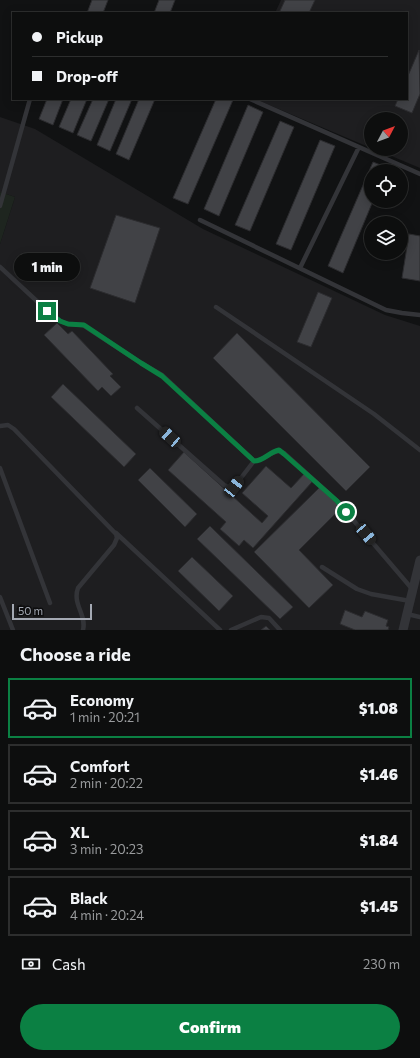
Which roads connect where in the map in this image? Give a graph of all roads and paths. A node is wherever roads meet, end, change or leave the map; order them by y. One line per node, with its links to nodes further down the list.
1 (30, 100): 5 (lane)
2 (252, 100): 3 (lane)
3 (360, 147): 4 (lane); 8 (lane)
4 (420, 174)
5 (0, 206)
6 (200, 220): 8 (lane)
7 (0, 266): 14 (lane)
8 (300, 268): 10 (lane)
9 (216, 307): 13 (lane)
10 (420, 314)
11 (137, 408): 14 (lane)
12 (0, 426): 16 (lane)
13 (420, 450)
14 (254, 461): 19 (lane)
15 (0, 468): 22 (lane)
16 (114, 531): 25 (lane); 27 (lane)
17 (420, 560): 19 (street)
18 (322, 567): 21 (lane)
19 (413, 590): 21 (street)
20 (0, 596): 26 (lane)
21 (410, 601): 23 (street)
22 (50, 603)
23 (407, 614): 24 (lane); 30 (street)
24 (420, 617)
25 (219, 629)
26 (13, 630)
27 (83, 630)
28 (231, 630): 29 (lane)
29 (280, 630)
30 (403, 630)

